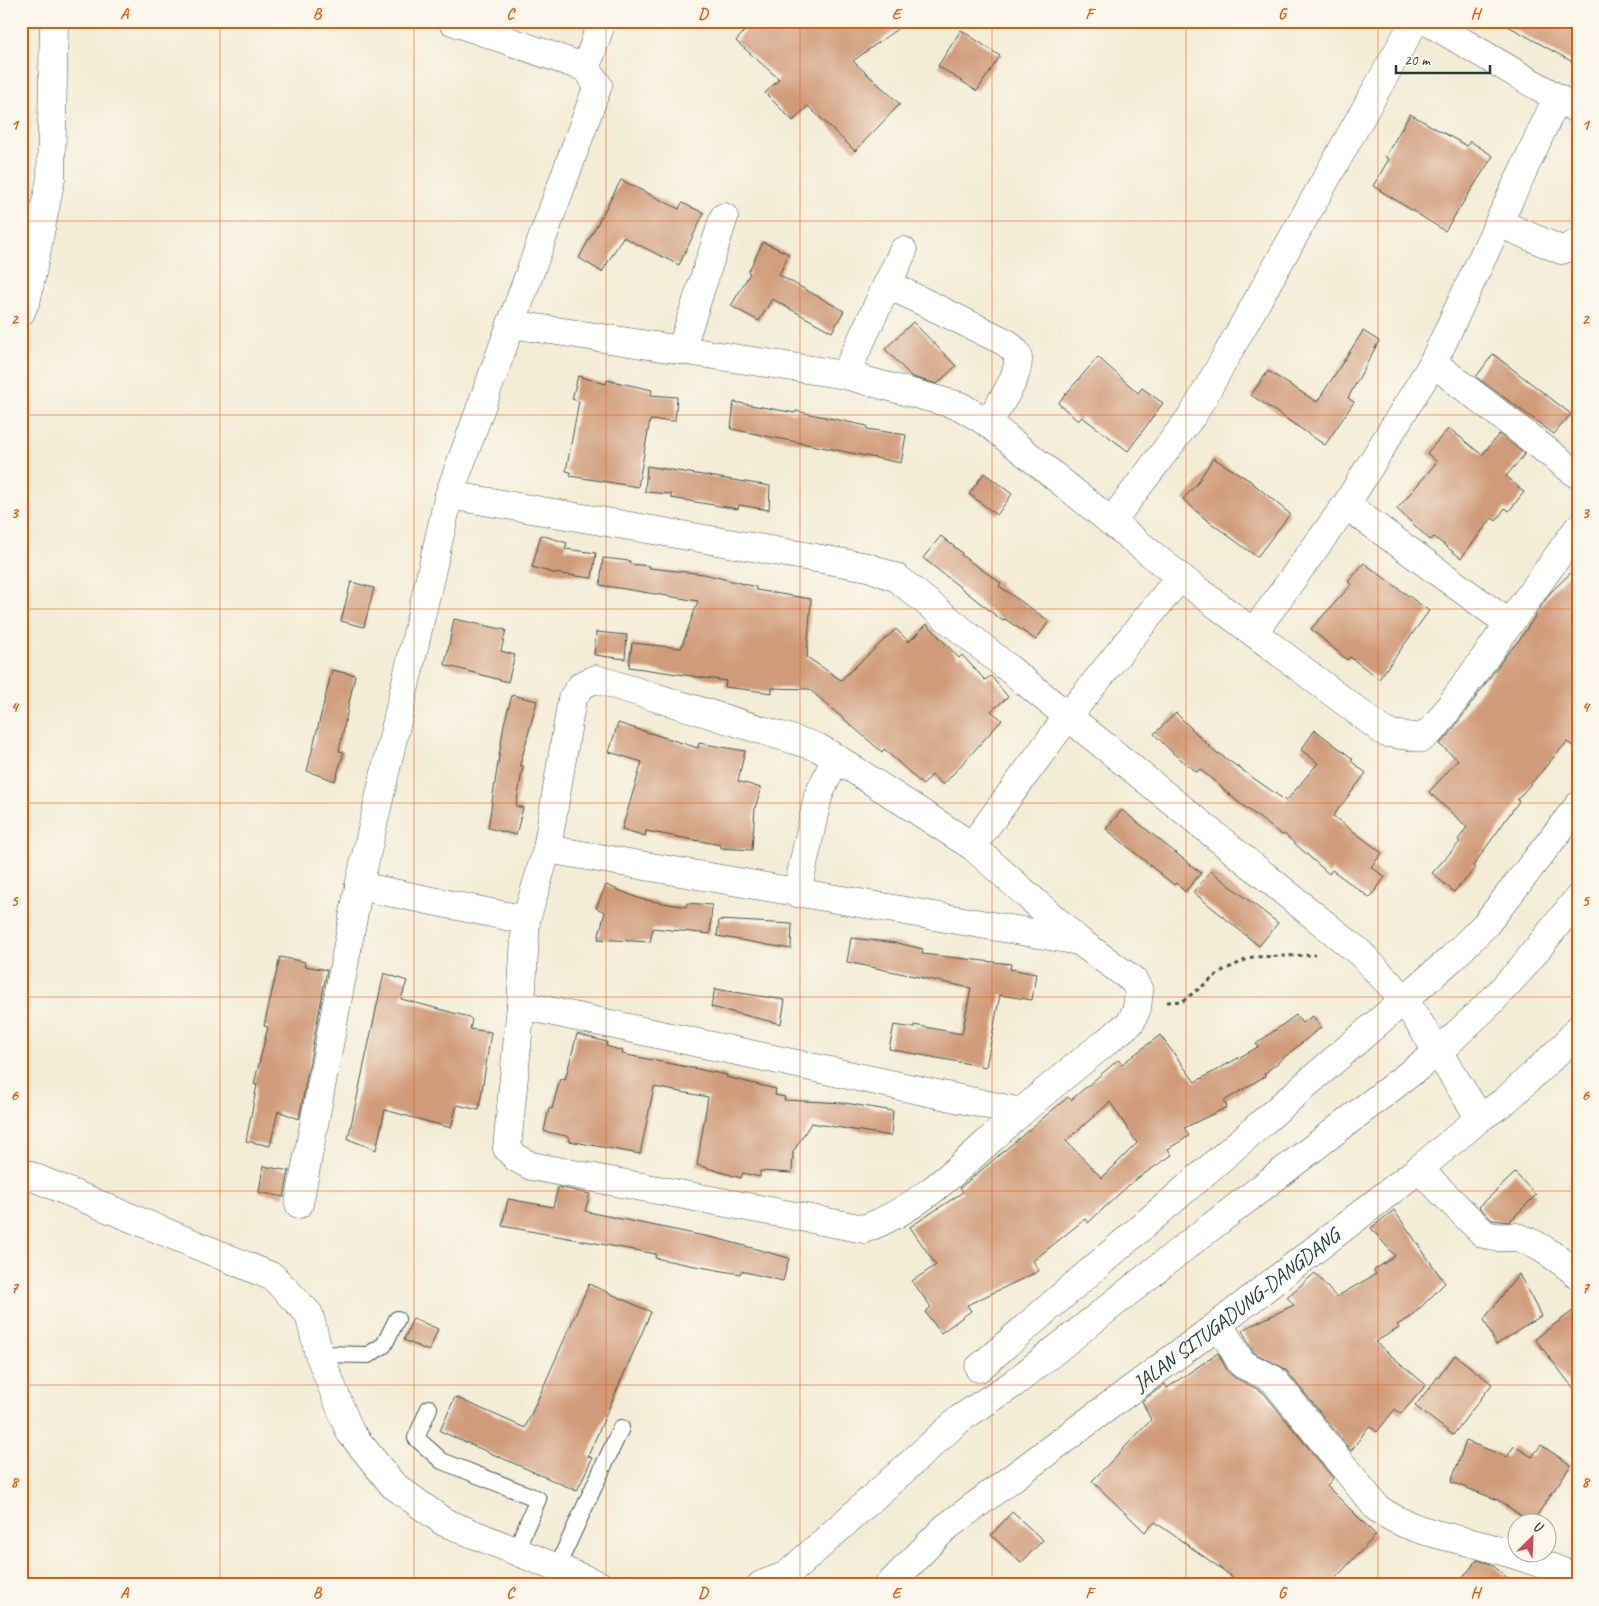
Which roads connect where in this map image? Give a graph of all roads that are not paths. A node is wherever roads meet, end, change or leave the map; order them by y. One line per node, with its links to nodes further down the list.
1 (54, 21): 13 (street)
2 (452, 21): 6 (street)
3 (602, 21): 6 (street)
4 (1415, 21): 22 (street)
5 (1428, 21): 7 (street)
6 (586, 68): 14 (street)
7 (1568, 104): 9 (street)
8 (724, 218): 15 (street)
9 (1499, 222): 10 (street); 16 (street)
10 (1578, 242)
11 (904, 250): 12 (street)
12 (887, 284): 17 (street); 18 (street)
13 (21, 312)
14 (511, 324): 15 (street); 20 (street)
15 (680, 350): 17 (street)
16 (1433, 363): 19 (street); 21 (street)
17 (844, 375): 18 (street)
18 (988, 423): 22 (street)
19 (1578, 475)
20 (450, 495): 27 (street); 32 (street)
21 (1346, 505): 25 (street); 26 (street)
22 (1111, 522): 24 (street)
23 (1578, 528): 25 (street)
24 (1180, 577): 26 (street); 27 (street)
25 (1508, 624): 26 (street)
26 (1254, 632)
27 (1068, 716): 30 (street); 37 (street)
28 (836, 758): 30 (street); 31 (street); 33 (street)
29 (1578, 806): 37 (street)
30 (972, 846): 36 (street)
31 (547, 849): 33 (street); 35 (street)
32 (359, 886): 35 (street); 45 (street)
33 (797, 893): 36 (street)
34 (1578, 898): 40 (street)
35 (526, 920): 38 (street)
36 (1079, 941): 41 (street)
37 (1404, 1000): 40 (street); 50 (street)
38 (521, 1005): 41 (street); 41 (street)
39 (1574, 1041): 42 (street, JALAN SITUGADUNG-DANGDANG)
40 (1439, 1051): 42 (street); 57 (street)
41 (1021, 1112)
42 (1480, 1118): 43 (street, JALAN SITUGADUNG-DANGDANG)
43 (1419, 1169): 46 (street); 48 (street, JALAN SITUGADUNG-DANGDANG)
44 (21, 1172): 49 (street)
45 (299, 1204)
46 (1578, 1275)
47 (397, 1319): 49 (lane)
48 (1219, 1324): 55 (street); 58 (street, JALAN SITUGADUNG-DANGDANG)
49 (319, 1354): 53 (street)
50 (979, 1368)
51 (429, 1408): 53 (lane)
52 (621, 1428): 54 (lane)
53 (516, 1550): 54 (street)
54 (557, 1567): 56 (street)
55 (1578, 1579)
56 (599, 1585)
57 (762, 1585)
58 (889, 1585)

